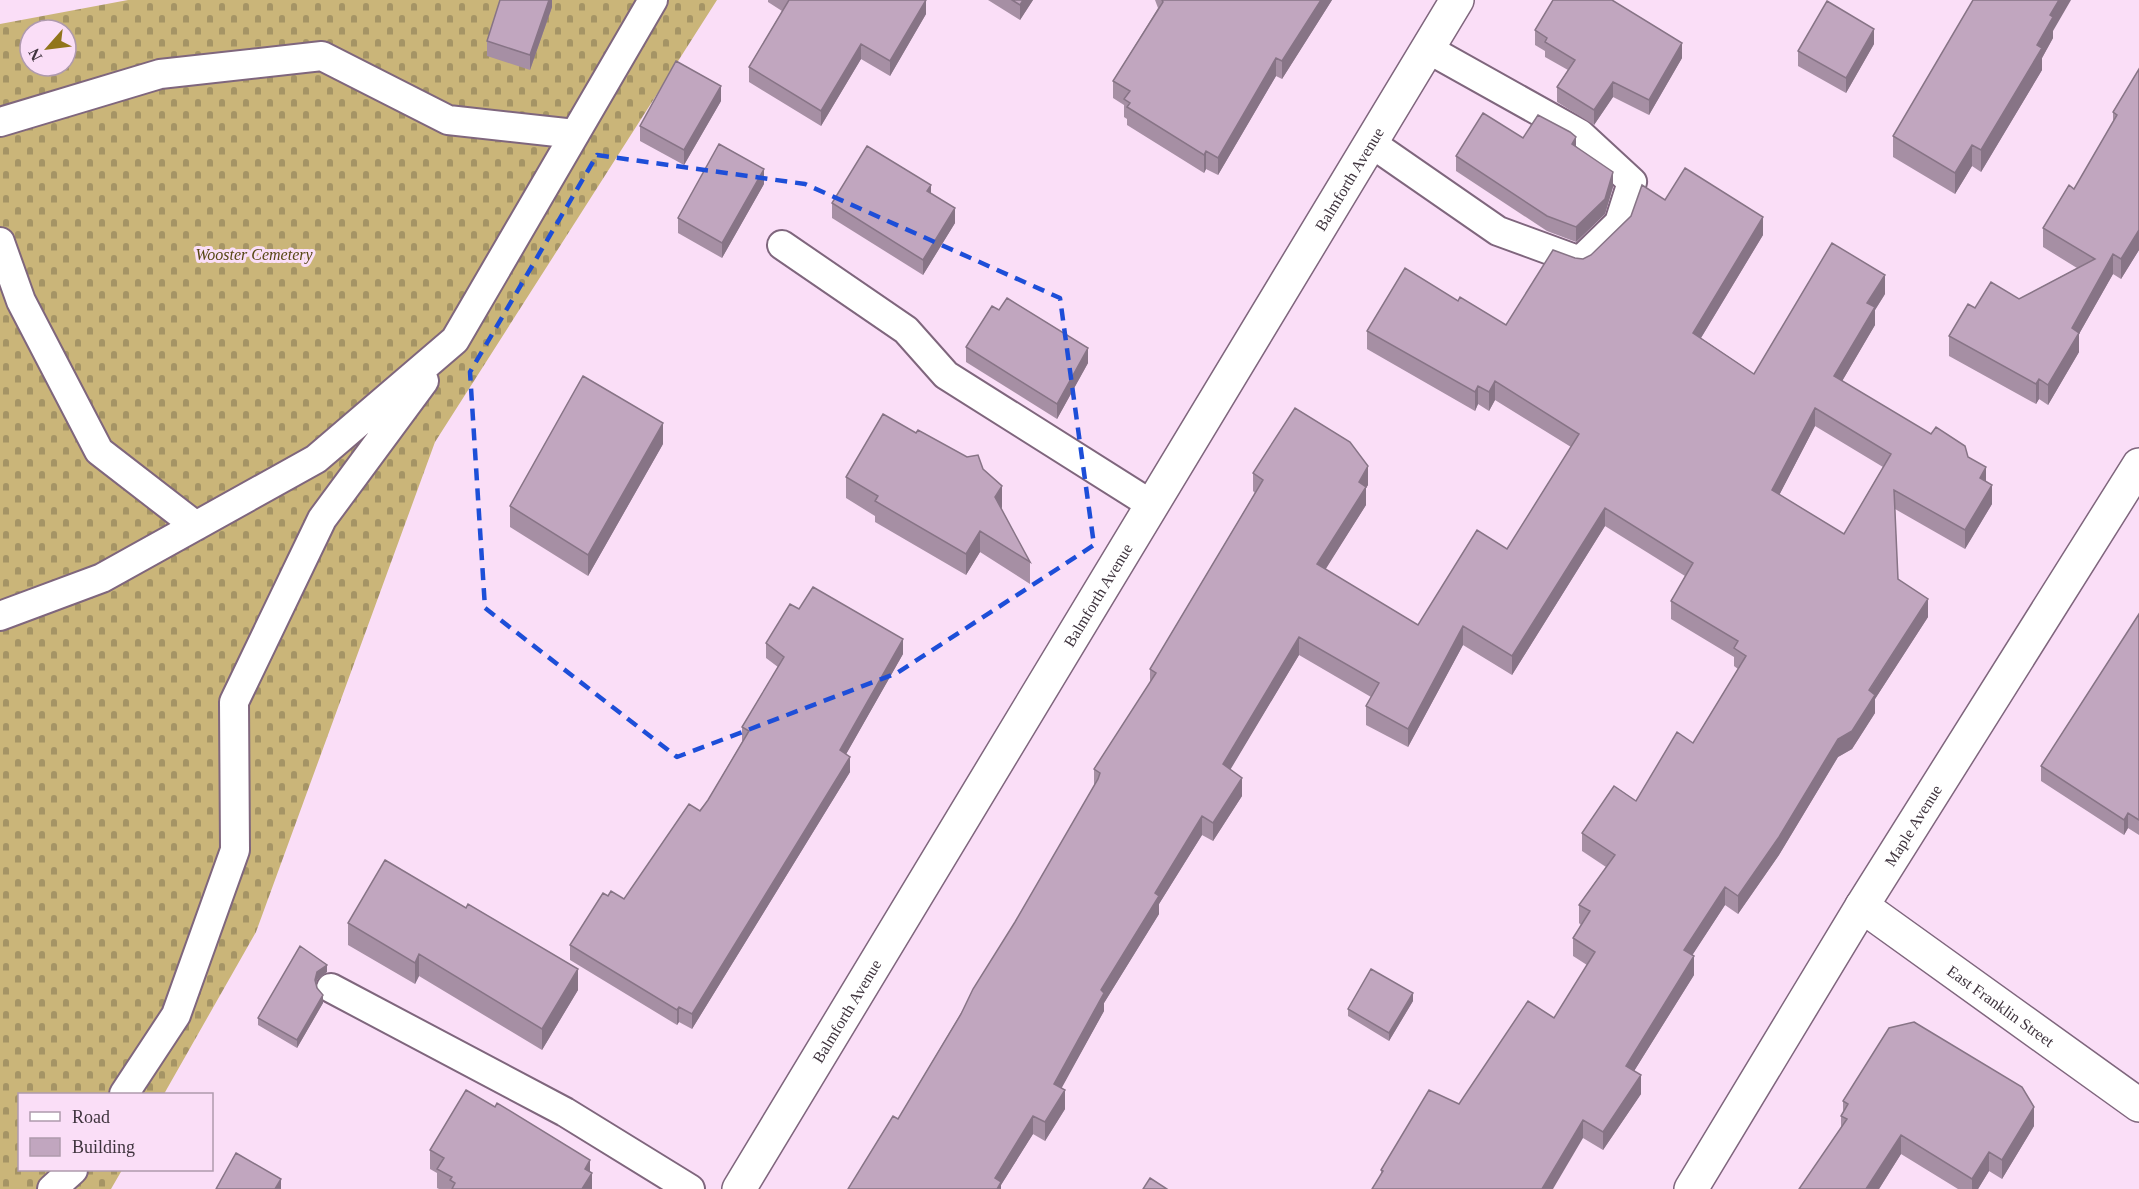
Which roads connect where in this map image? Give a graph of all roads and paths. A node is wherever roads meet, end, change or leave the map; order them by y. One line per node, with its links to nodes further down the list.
1 (653, 0): 5 (lane)
2 (1457, 0): 3 (street, Balmforth Avenue)
3 (1428, 49): 6 (street, Balmforth Avenue); 6 (lane)
4 (0, 122): 5 (lane)
5 (575, 134): 9 (lane)
6 (1371, 143): 11 (street, Balmforth Avenue)
7 (0, 242): 12 (lane)
8 (782, 245): 11 (lane)
9 (455, 340): 12 (lane); 16 (lane)
10 (2139, 465): 14 (street, Maple Avenue)
11 (1152, 505): 21 (street, Balmforth Avenue)
12 (196, 526): 13 (lane)
13 (0, 616)
14 (1862, 906): 17 (street, East Franklin Street); 22 (street, Maple Avenue)
15 (331, 988): 20 (lane)
16 (125, 1093)
17 (2139, 1105)
18 (72, 1171): 19 (lane)
19 (52, 1189)
20 (690, 1189)
21 (739, 1189)
22 (1691, 1189)

